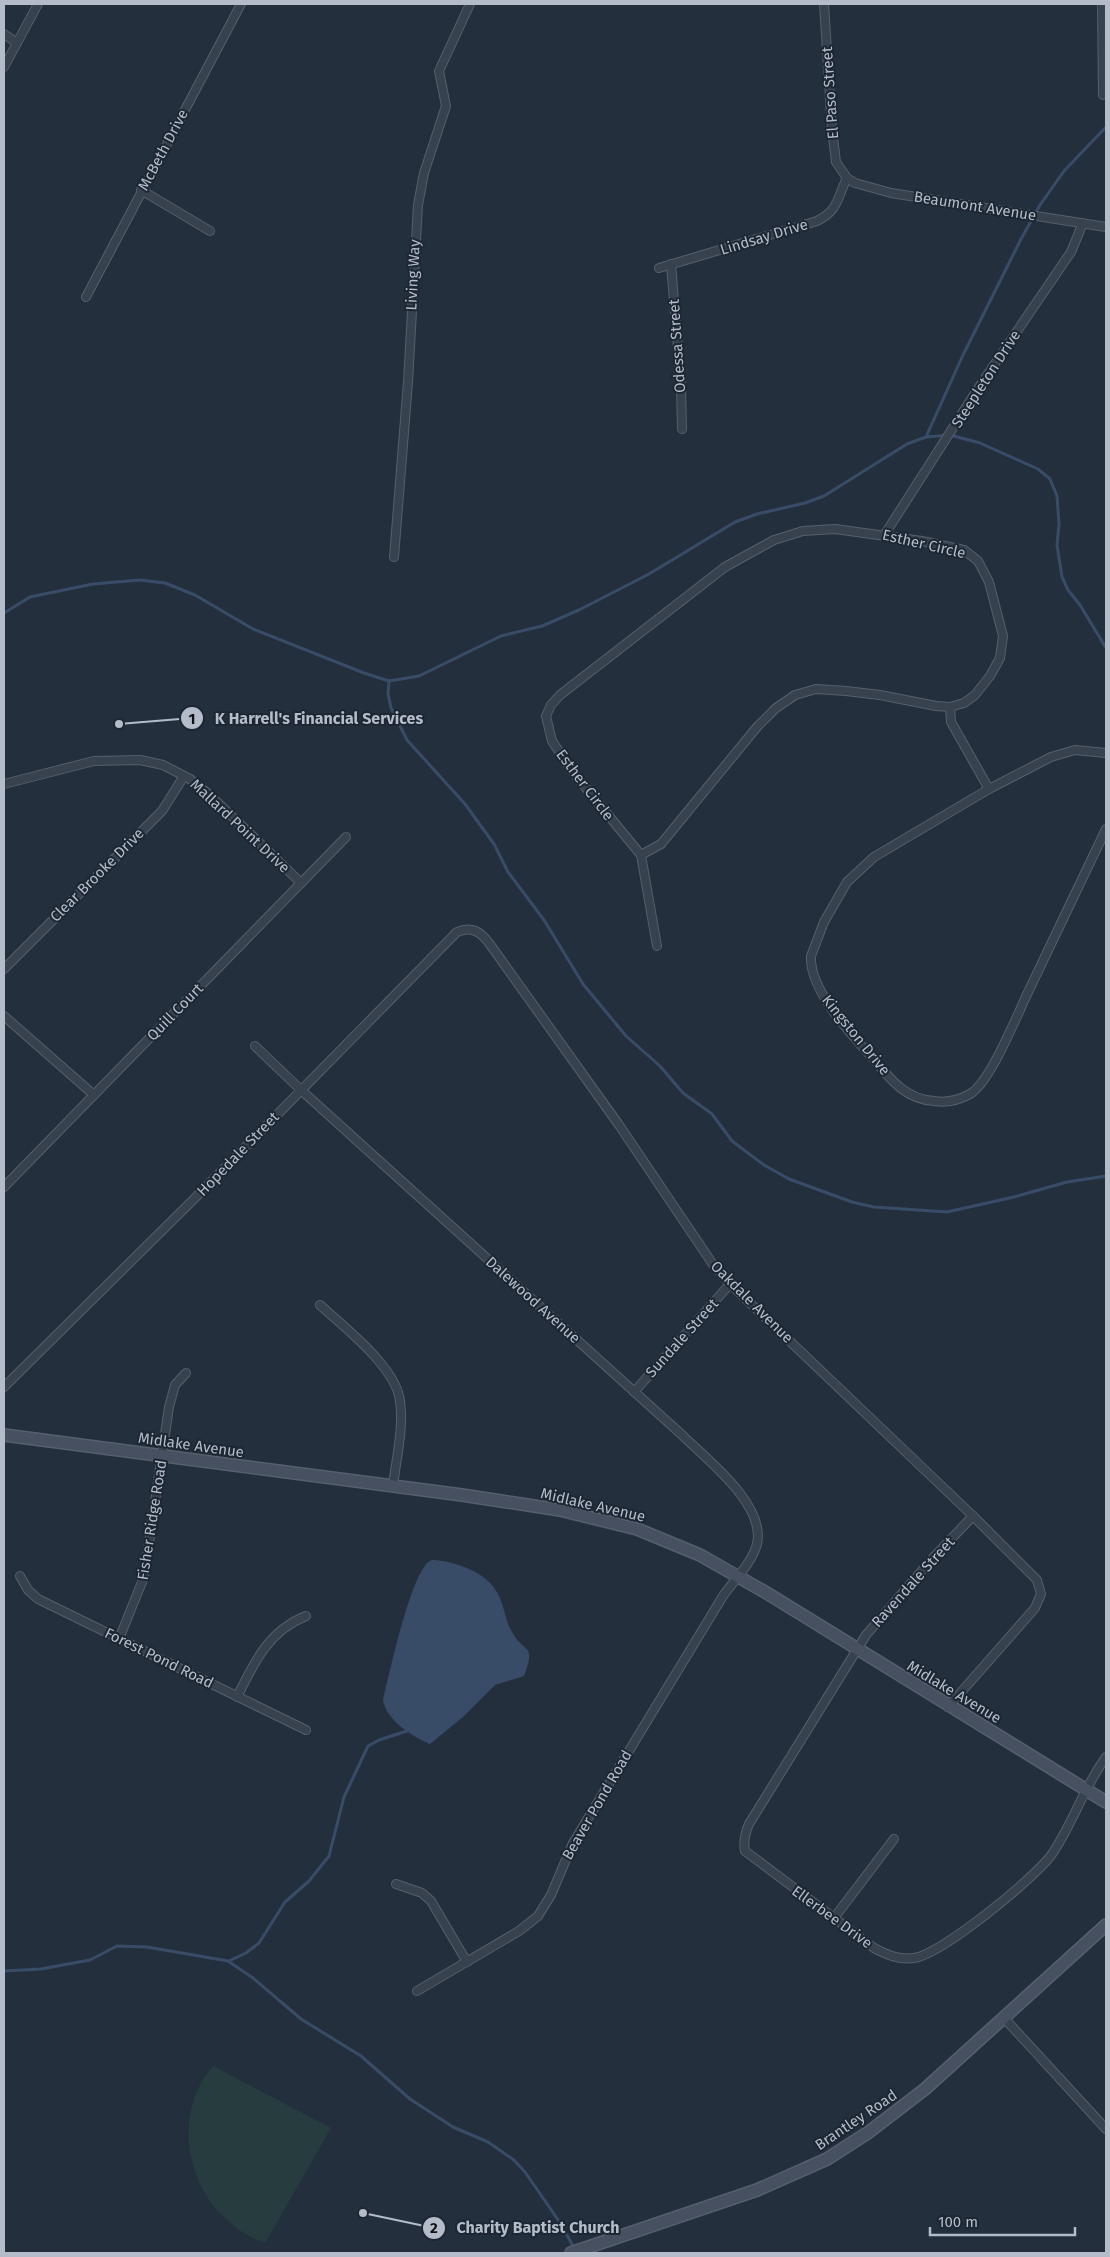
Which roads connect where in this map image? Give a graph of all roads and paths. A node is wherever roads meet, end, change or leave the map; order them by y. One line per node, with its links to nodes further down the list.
1 (38, 4): 7 (street)
2 (241, 4): 11 (street, McBeth Drive)
3 (470, 4): 20 (street, Living Way)
4 (824, 4): 10 (street, El Paso Street)
5 (1102, 4): 9 (street)
6 (4, 34): 7 (street)
7 (17, 43): 8 (street)
8 (4, 67)
9 (1103, 95)
10 (847, 178): 12 (street, Beaumont Avenue); 15 (street, Lindsay Drive)
11 (141, 190): 14 (street); 17 (street, McBeth Drive)
12 (1083, 223): 13 (street, Beaumont Avenue); 19 (street, Steepleton Drive)
13 (1106, 227)
14 (210, 231)
15 (671, 264): 16 (street, Lindsay Drive); 18 (street, Odessa Street)
16 (659, 268)
17 (86, 297)
18 (682, 429)
19 (885, 534): 21 (street, Esther Circle); 28 (street, Esther Circle)
20 (394, 557)
21 (950, 707): 25 (street); 28 (street)
22 (1106, 753): 25 (street, Kingston Drive)
23 (184, 776): 24 (street, Mallard Point Drive); 29 (street, Mallard Point Drive); 32 (street, Clear Brooke Drive)
24 (4, 784)
25 (989, 789): 26 (street, Kingston Drive)
26 (1106, 829)
27 (346, 836): 29 (street, Quill Court)
28 (641, 855): 31 (street, Esther Circle)
29 (301, 882): 36 (street, Quill Court)
30 (475, 930): 35 (street, Hopedale Street); 38 (street, Oakdale Avenue)
31 (657, 946)
32 (4, 969)
33 (4, 1016): 36 (street)
34 (255, 1046): 35 (street, Dalewood Avenue)
35 (301, 1090): 41 (street, Hopedale Street); 42 (street, Dalewood Avenue)
36 (94, 1095): 37 (street, Quill Court)
37 (4, 1187)
38 (730, 1284): 42 (street, Sundale Street); 46 (street, Oakdale Avenue)
39 (320, 1304): 45 (street)
40 (186, 1373): 44 (street, Fisher Ridge Road)
41 (4, 1387)
42 (634, 1392): 48 (street, Dalewood Avenue)
43 (4, 1435): 44 (street, Midlake Avenue)
44 (162, 1456): 45 (street, Midlake Avenue); 50 (street, Fisher Ridge Road)
45 (393, 1486): 48 (street, Midlake Avenue)
46 (973, 1516): 51 (street, Ravendale Street); 53 (street, Oakdale Avenue)
47 (20, 1576): 50 (street, Forest Pond Road)
48 (737, 1576): 51 (street, Midlake Avenue); 62 (street, Beaver Pond Road)
49 (306, 1616): 52 (street)
50 (119, 1639): 52 (street, Forest Pond Road)
51 (856, 1650): 53 (street, Midlake Avenue); 60 (street, Ellerbee Drive)
52 (237, 1697): 54 (street, Forest Pond Road)
53 (948, 1706): 56 (street, Midlake Avenue)
54 (306, 1730)
55 (1106, 1757): 56 (street, Ellerbee Drive)
56 (1086, 1790): 57 (street, Midlake Avenue); 60 (street, Ellerbee Drive)
57 (1106, 1802)
58 (894, 1839): 60 (street)
59 (396, 1884): 62 (street)
60 (834, 1918)
61 (1106, 1925): 64 (street, Brantley Road)
62 (467, 1962): 63 (street, Beaver Pond Road)
63 (417, 1991)
64 (1005, 2019): 65 (street); 66 (street, Brantley Road)
65 (1106, 2129)
66 (571, 2253)

